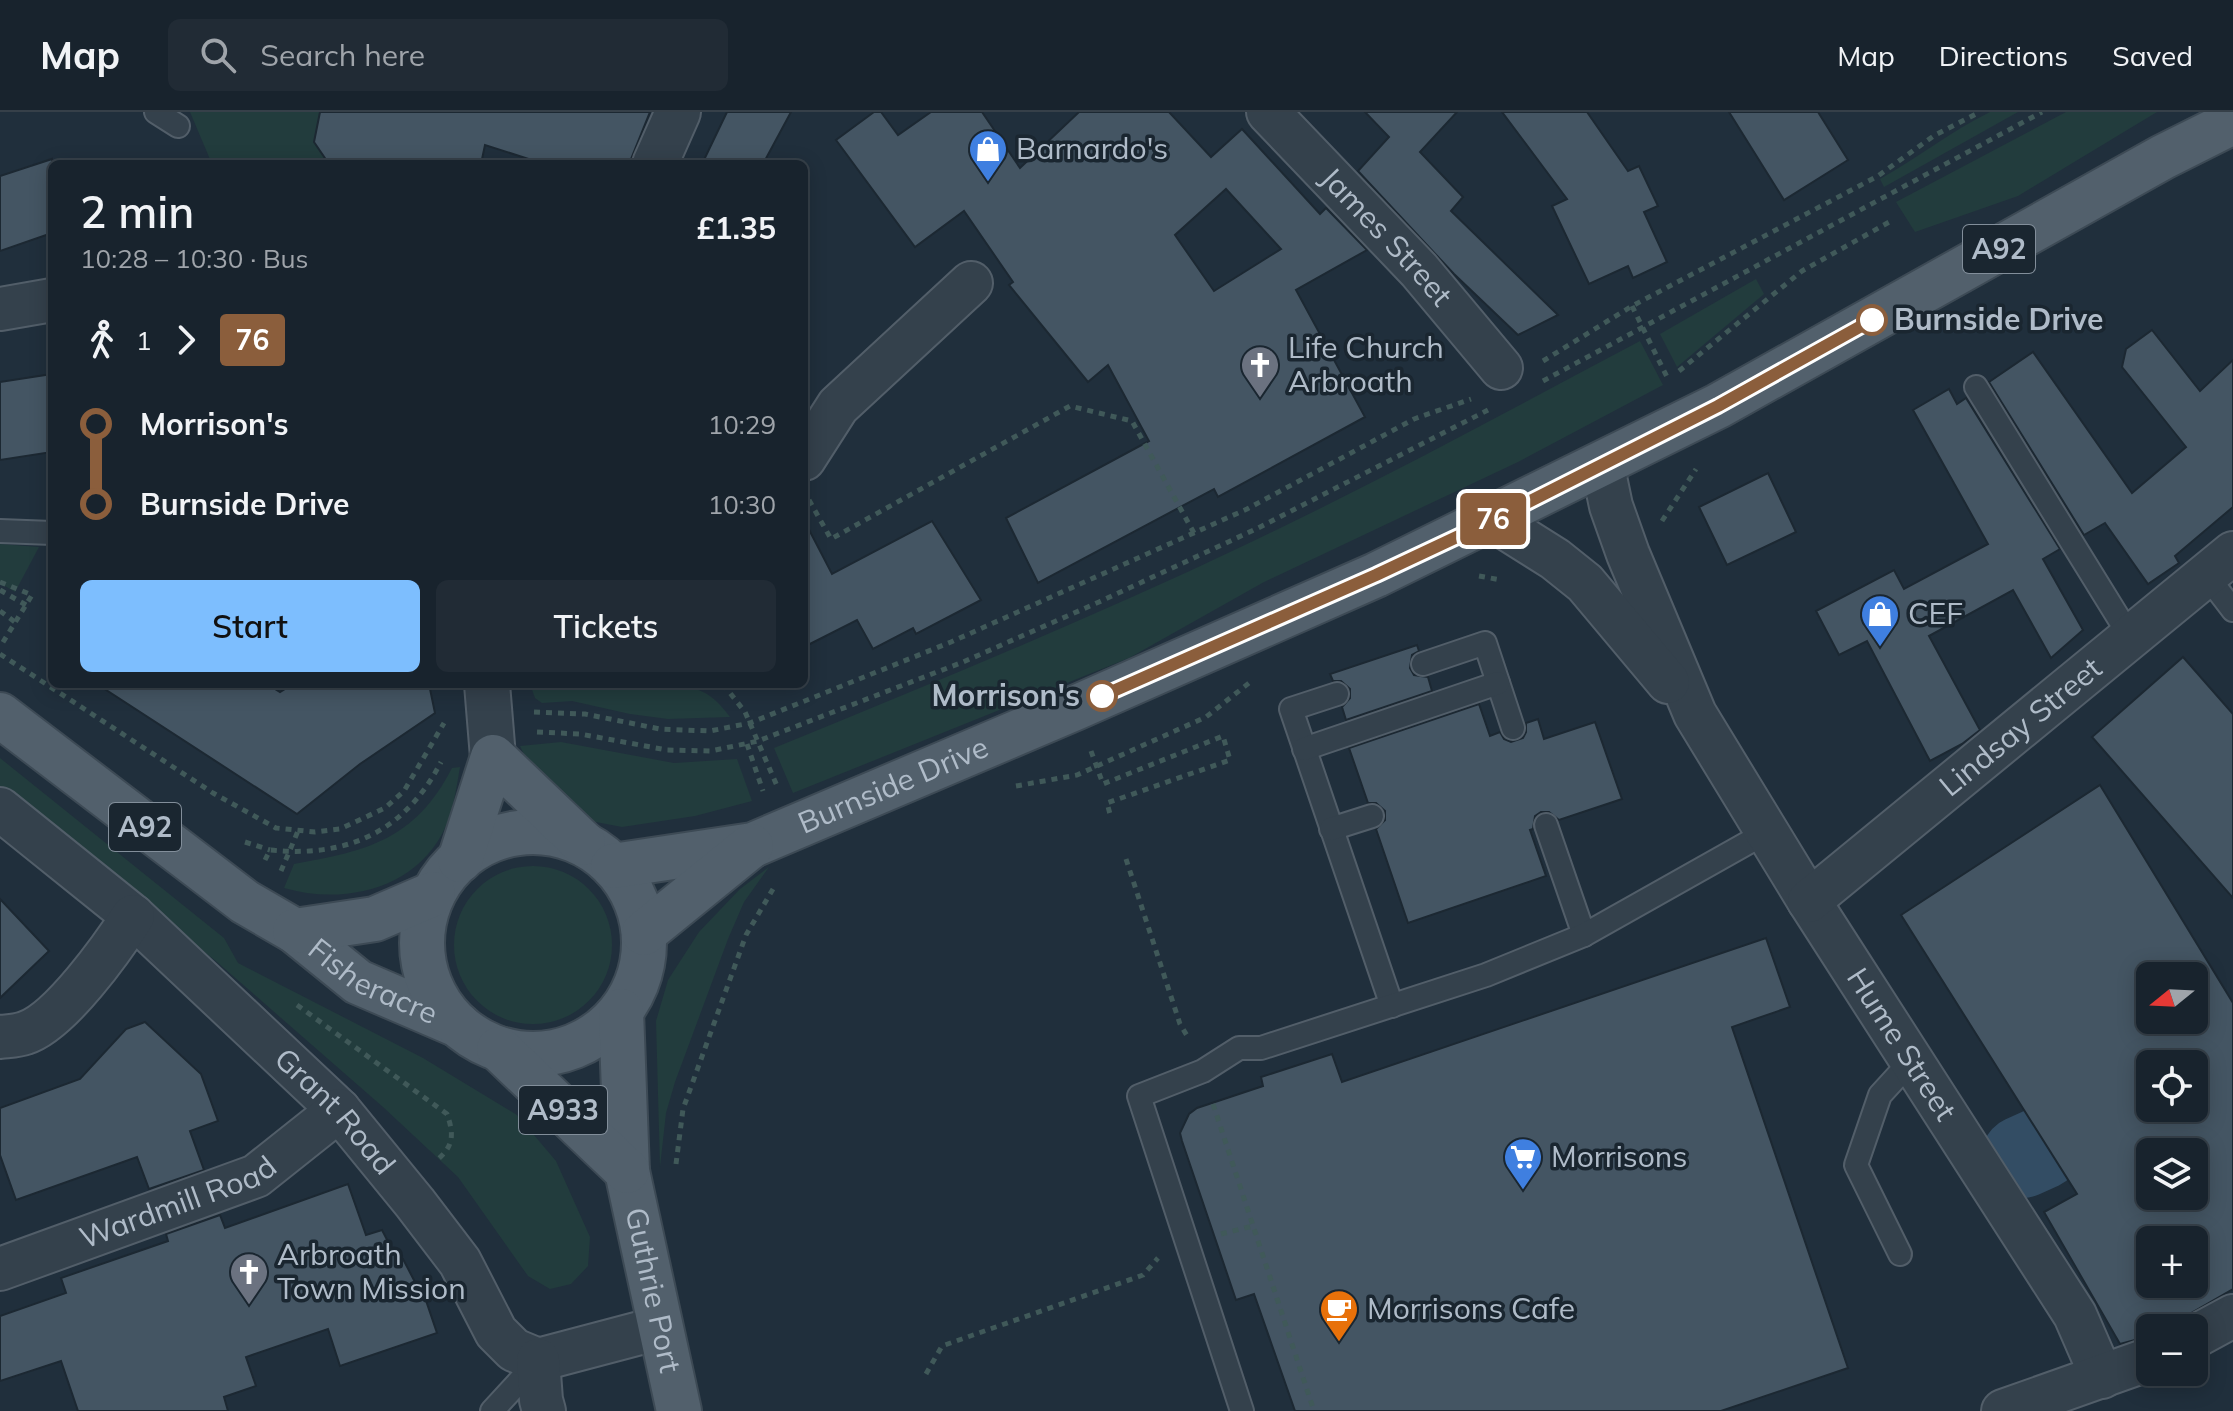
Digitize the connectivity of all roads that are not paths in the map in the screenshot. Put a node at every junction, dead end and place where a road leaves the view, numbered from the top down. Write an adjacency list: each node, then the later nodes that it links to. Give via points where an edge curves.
1 (156, 112): 5 (lane)
2 (678, 112): 6 (street)
3 (1268, 112): 10 (street, James Street, via 1419,270)
4 (2233, 122): 13 (main road, Burnside Drive / A92, via 1718,406)
5 (178, 126)
6 (657, 160)
7 (971, 283): 12 (street, via 838,406)
8 (48, 301): 9 (street)
9 (0, 309)
10 (1509, 380)
11 (1976, 387): 19 (lane)
12 (808, 453)
13 (1602, 463): 14 (main road, Burnside Drive / A92); 24 (street, Hume Street, via 1628,554)
14 (1493, 520): 24 (street, Hume Street, via 1585,583); 34 (main road, Burnside Drive / A92, via 1075,708)
15 (0, 531): 16 (lane)
16 (48, 533)
17 (2220, 564): 18 (lane); 19 (street, Lindsay Street)
18 (2233, 610)
19 (2131, 638): 38 (street, Lindsay Street)
20 (1423, 664): 21 (lane, via 1485,643)
21 (1498, 683): 26 (lane); 27 (lane)
22 (487, 688): 28 (street)
23 (1337, 694): 27 (lane, via 1291,709)
24 (1695, 714): 33 (street, Hume Street)
25 (0, 715): 40 (main road, Fisheracre / A92, via 245,902)
26 (1513, 728)
27 (1304, 749): 32 (lane)
28 (493, 757): 35 (main road); 36 (main road)
29 (0, 809): 39 (street, Grant Road)
30 (1372, 816): 32 (lane)
31 (1546, 825): 42 (lane)
32 (1331, 829): 43 (lane)
33 (1767, 832): 38 (street, Hume Street); 42 (lane)
34 (753, 845): 35 (main road, Burnside Drive / A92); 41 (main road, Burnside Drive / A92)
35 (598, 855): 36 (main road, A92, via 555,834 526,831 498,837); 41 (main road, A92, via 629,886)
36 (460, 860): 37 (main road, A92)
37 (433, 894): 40 (main road, Fisheracre / A92, via 375,919); 45 (main road, A92, via 422,928 423,963 436,997)
38 (1809, 901): 48 (street, Hume Street)
39 (133, 916): 46 (street, via 62,1008 26,1033); 49 (street, Grant Road)
40 (295, 931): 45 (main road, Fisheracre / A92, via 358,982)
41 (644, 933): 44 (main road, A92, via 643,961)
42 (1584, 935): 43 (lane)
43 (1392, 1006): 62 (lane, via 1261,1048 1239,1048 1203,1071 1139,1096)
44 (621, 1011): 47 (main road, A92, via 579,1045 553,1053); 50 (main road, Guthrie Port / A933)
45 (458, 1025): 47 (main road, A92)
46 (0, 1037)
47 (499, 1049): 50 (main road, Guthrie Port / A933)
48 (1912, 1060): 51 (lane, via 1880,1095 1856,1165); 58 (street, Hume Street, via 2075,1315)
49 (339, 1110): 52 (street, Wardmill Road, via 256,1176); 56 (street, Grant Road, via 460,1262 496,1332 514,1350)
50 (627, 1171): 54 (main road, Guthrie Port / A933)
51 (1900, 1254)
52 (0, 1269)
53 (2233, 1316): 55 (street)
54 (659, 1328): 56 (street); 61 (main road, Guthrie Port / A933)
55 (2208, 1329)
56 (538, 1360): 59 (lane); 60 (street)
57 (2136, 1364): 58 (street)
58 (2102, 1377): 63 (street)
59 (492, 1411)
60 (544, 1411)
61 (679, 1411)
62 (1242, 1411)
63 (2003, 1411)

